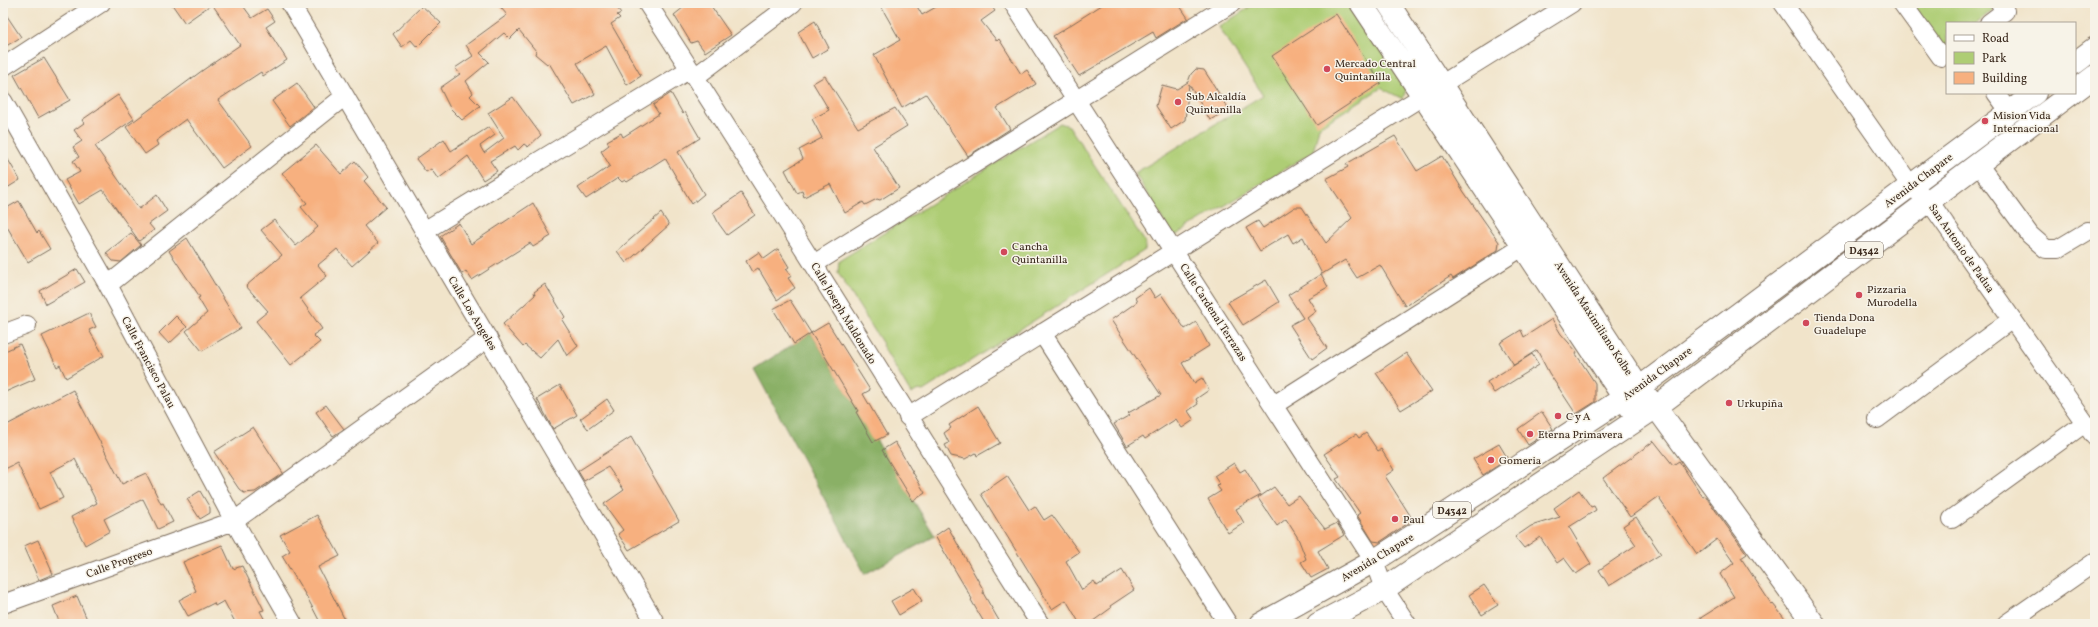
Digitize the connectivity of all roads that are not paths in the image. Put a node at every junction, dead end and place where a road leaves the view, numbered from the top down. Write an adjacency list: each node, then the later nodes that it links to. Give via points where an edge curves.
1 (101, 3): 17 (street)
2 (647, 3): 18 (street, Calle Joseph Maldonado)
3 (793, 3): 18 (street)
4 (1013, 3): 27 (street, Calle Cardenal Terrazas)
5 (1232, 3): 27 (street)
6 (1361, 3): 26 (main road, Avenida Maximiliano Kolbe)
7 (1388, 3): 20 (main road, Avenida Maximiliano Kolbe)
8 (1572, 3): 20 (street)
9 (1783, 3): 31 (street, San Antonio de Padua)
10 (1902, 3): 15 (street, via 1941,57)
11 (2000, 3): 13 (street, via 2005,11)
12 (294, 4): 25 (street, Calle Los Angeles)
13 (1989, 22)
14 (2095, 48): 16 (main road)
15 (1946, 54)
16 (2076, 62)
17 (3, 67)
18 (693, 73): 33 (street); 37 (street, Calle Joseph Maldonado)
19 (2095, 76): 21 (main road)
20 (1442, 84): 26 (street); 44 (main road, Avenida Maximiliano Kolbe)
21 (2076, 90)
22 (1997, 94): 29 (street)
23 (2034, 94): 29 (main road, Avenida Chapare / D4342)
24 (2071, 94): 30 (main road, D4342)
25 (345, 96): 33 (street, Calle Los Angeles); 38 (street)
26 (1422, 96): 35 (main road, Avenida Maximiliano Kolbe); 36 (street)
27 (1078, 100): 36 (street, Calle Cardenal Terrazas); 37 (street)
28 (3, 101): 38 (street, Calle Francisco Palau)
29 (2010, 112): 31 (main road, Avenida Chapare / D4342)
30 (1978, 164): 32 (main road, D4342); 34 (street, via 2030,235 2046,248 2058,249)
31 (1911, 186): 32 (street, San Antonio de Padua); 44 (main road, Avenida Chapare / D4342)
32 (1929, 201): 39 (street, San Antonio de Padua); 46 (main road, D4342)
33 (424, 231): 43 (street, Calle Los Angeles)
34 (2088, 231)
35 (1524, 246): 44 (main road, Avenida Maximiliano Kolbe); 45 (street)
36 (1175, 250): 42 (street); 45 (street, Calle Cardenal Terrazas)
37 (814, 264): 47 (street, Calle Joseph Maldonado)
38 (108, 285): 51 (street, Calle Francisco Palau)
39 (2012, 319): 48 (street); 49 (street, San Antonio de Padua)
40 (27, 325): 41 (street)
41 (3, 334)
42 (1042, 334): 47 (street); 59 (street)
43 (488, 338): 51 (street, Calle Progreso); 57 (street, Calle Los Angeles)
44 (1631, 393): 46 (main road, Avenida Maximiliano Kolbe); 52 (main road, Avenida Chapare / D4342)
45 (1274, 405): 52 (street, Calle Cardenal Terrazas)
46 (1647, 413): 54 (main road, D4342); 63 (main road, Avenida Maximiliano Kolbe)
47 (908, 417): 58 (street, Calle Joseph Maldonado)
48 (1877, 419)
49 (2090, 430): 50 (street)
50 (1952, 519)
51 (234, 520): 55 (street, Calle Progreso); 56 (street, Calle Francisco Palau)
52 (1374, 561): 54 (street, Calle Cardenal Terrazas); 60 (main road, Avenida Chapare / D4342)
53 (2095, 562): 64 (street)
54 (1384, 589): 61 (main road, D4342); 62 (street, Calle Cardenal Terrazas)
55 (3, 604)
56 (293, 624)
57 (656, 624)
58 (1040, 624)
59 (1228, 624)
60 (1261, 624)
61 (1318, 624)
62 (1407, 624)
63 (1814, 624)
64 (2006, 624)

